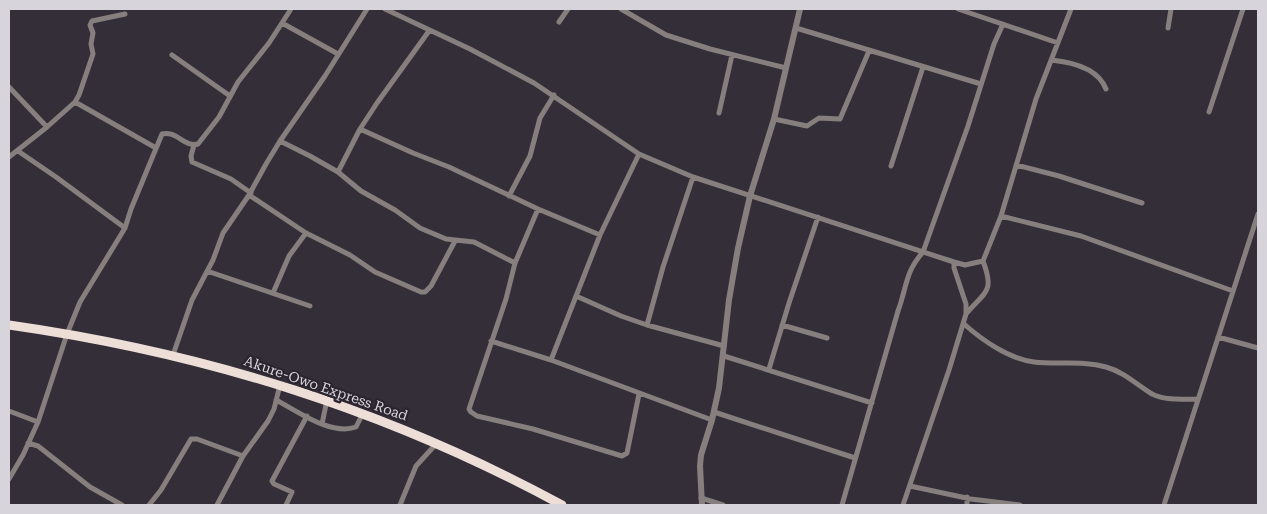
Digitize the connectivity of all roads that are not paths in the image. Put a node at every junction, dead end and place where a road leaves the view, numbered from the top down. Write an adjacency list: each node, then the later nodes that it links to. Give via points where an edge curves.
1 (291, 9): 13 (street)
2 (367, 9): 20 (street)
3 (385, 9): 17 (street)
4 (568, 9): 12 (street)
5 (621, 9): 22 (street, via 666,35)
6 (800, 9): 15 (street)
7 (958, 9): 14 (street)
8 (1071, 9): 18 (street)
9 (1171, 9): 16 (street)
10 (1243, 9): 32 (street)
11 (125, 14): 31 (street, via 90,23 93,54)
12 (559, 22)
13 (282, 23): 20 (street); 30 (street)
14 (1003, 24): 18 (street); 26 (street)
15 (796, 28): 19 (street); 25 (street)
16 (1168, 28)
17 (429, 30): 29 (street); 36 (street)
18 (1058, 43): 23 (street)
19 (869, 50): 24 (street); 34 (street, via 840,119 819,118 807,126)
20 (338, 54): 37 (street)
21 (172, 55): 30 (street)
22 (732, 55): 25 (street); 33 (street)
23 (1051, 60): 28 (street, via 1090,70 1103,81); 43 (street)
24 (923, 67): 26 (street); 44 (street)
25 (786, 68): 34 (street)
26 (981, 84): 59 (street)
27 (9, 87): 35 (street)
28 (1106, 89)
29 (554, 95): 41 (street); 48 (street, via 540,118 530,156)
30 (230, 96): 38 (street, via 219,117)
31 (74, 102): 35 (street); 39 (street)
32 (1210, 112)
33 (719, 113)
34 (774, 119): 49 (street)
35 (47, 127): 40 (street)
36 (360, 129): 45 (street); 48 (street)
37 (280, 141): 45 (street); 47 (street)
38 (194, 145): 39 (street, via 166,133 162,134); 47 (street, via 192,162 231,179)
39 (156, 148): 55 (street)
40 (18, 151): 42 (street); 55 (street)
41 (639, 154): 46 (street); 57 (street)
42 (9, 157)
43 (1016, 165): 50 (street); 53 (street)
44 (891, 166)
45 (338, 172): 58 (street, via 361,191 414,224)
46 (693, 177): 49 (street); 71 (street)
47 (250, 194): 56 (street); 63 (street, via 225,230)
48 (509, 196): 51 (street)
49 (750, 196): 54 (street); 77 (street, via 736,256)
50 (1142, 203)
51 (538, 209): 57 (street); 62 (street)
52 (1258, 214): 64 (street)
53 (1001, 216): 60 (street); 64 (street, via 1081,236)
54 (818, 217): 59 (street); 72 (street)
55 (125, 228): 73 (street, via 80,302)
56 (306, 233): 58 (street, via 375,272 421,292 431,286); 65 (street, via 289,256)
57 (600, 235): 66 (street)
58 (455, 241): 62 (street, via 474,242)
59 (923, 252): 61 (street); 88 (street, via 907,276)
60 (983, 261): 61 (street, via 965,265); 68 (street, via 989,285)
61 (954, 262): 68 (street)
62 (515, 263): 76 (street)
63 (206, 271): 65 (street); 79 (street)
64 (1233, 291): 74 (street)
65 (273, 292): 67 (street)
66 (576, 296): 71 (street); 81 (street)
67 (310, 306)
68 (966, 314): 69 (street)
69 (964, 324): 85 (street, via 975,334 1022,359 1106,367 1153,394 1172,399); 102 (street)
70 (9, 325): 73 (highway, Akure-Owo Express Road)
71 (647, 325): 77 (street)
72 (782, 325): 75 (street); 82 (street)
73 (67, 334): 79 (highway, Akure-Owo Express Road); 93 (street)
74 (1218, 337): 78 (street); 85 (street)
75 (827, 338)
76 (491, 341): 81 (street); 84 (street, via 469,409 477,416 622,456 627,453)
77 (724, 346): 80 (street)
78 (1258, 348)
79 (173, 355): 83 (highway, Akure-Owo Express Road)
80 (724, 356): 82 (street); 92 (street)
81 (550, 360): 84 (street)
82 (769, 369): 88 (street)
83 (280, 384): 86 (street); 87 (highway, Akure-Owo Express Road)
84 (639, 394): 92 (street)
85 (1197, 399): 116 (street)
86 (276, 400): 91 (street); 99 (street, via 268,421)
87 (327, 400): 90 (highway, Akure-Owo Express Road); 94 (street)
88 (872, 403): 100 (street)
89 (9, 412): 93 (street)
90 (363, 414): 94 (street, via 354,428 333,428); 97 (highway, Akure-Owo Express Road)
91 (307, 416): 94 (street); 108 (street, via 272,481 292,492)
92 (713, 416): 100 (street); 104 (street, via 701,461)
93 (38, 422): 95 (street)
94 (322, 424)
95 (32, 434): 96 (street); 98 (street)
96 (28, 443): 98 (street); 101 (street)
97 (437, 443): 109 (street, via 416,466); 110 (highway, Akure-Owo Express Road)
98 (38, 446): 105 (street, via 90,487)
99 (243, 456): 106 (street, via 191,439 170,477); 107 (street)
100 (855, 458): 112 (street)
101 (9, 479)
102 (910, 486): 103 (street); 113 (street)
103 (967, 497): 114 (street); 115 (street)
104 (702, 502): 111 (street)
105 (122, 505)
106 (149, 505)
107 (217, 505)
108 (286, 505)
109 (400, 505)
110 (562, 505)
111 (723, 505)
112 (842, 505)
113 (903, 505)
114 (967, 505)
115 (1020, 505)
116 (1164, 505)

